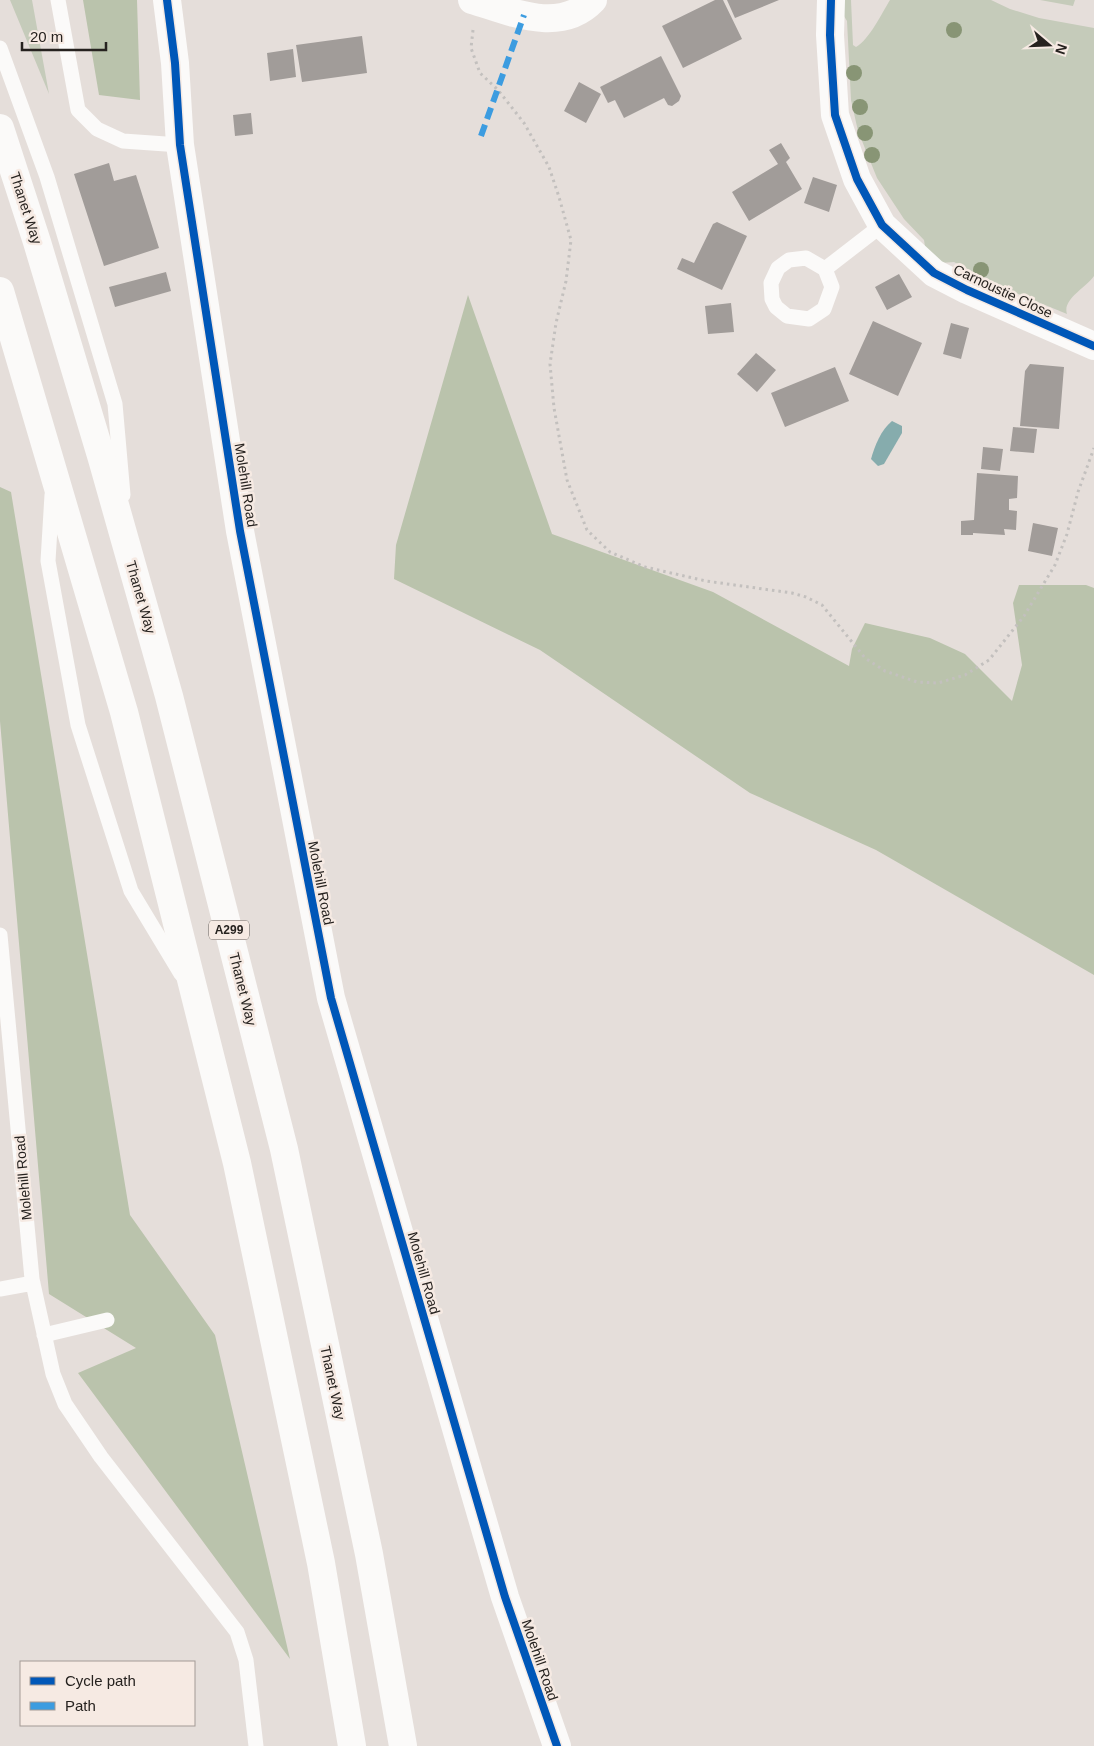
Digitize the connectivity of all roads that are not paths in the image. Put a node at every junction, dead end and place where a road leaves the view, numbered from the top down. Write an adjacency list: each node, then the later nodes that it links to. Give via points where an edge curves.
1 (58, 0): 8 (lane, via 78,110 97,129 123,141)
2 (166, 0): 8 (main road, Molehill Road, via 175,63)
3 (593, 0): 5 (main road, via 569,15 546,20)
4 (831, 0): 9 (main road, Carnoustie Close, via 835,115 857,179)
5 (476, 1)
6 (0, 48): 14 (lane, via 47,177 115,404)
7 (0, 128): 14 (main road, Thanet Way / A299)
8 (180, 145): 24 (main road, Molehill Road, via 240,531 331,998 505,1597)
9 (882, 225): 10 (lane); 12 (main road, Carnoustie Close, via 934,272)
10 (825, 269): 10 (lane, via 832,286 824,309 809,319 787,316 776,307 771,283 778,268 789,260 806,258)
11 (0, 291): 13 (main road)
12 (1094, 346)
13 (54, 474): 16 (main road, via 124,712); 16 (lane, via 48,561 78,725 131,891)
14 (127, 547): 23 (main road, Thanet Way / A299, via 170,696 284,1149 369,1554)
15 (0, 935): 17 (lane, Molehill Road)
16 (195, 997): 22 (main road, via 237,1163 320,1563)
17 (33, 1283): 18 (lane); 20 (lane, Molehill Road)
18 (0, 1289)
19 (107, 1320): 20 (lane)
20 (44, 1334): 21 (lane, Molehill Road, via 53,1374 65,1404 101,1457 237,1632 246,1660)
21 (256, 1746)
22 (352, 1746)
23 (403, 1746)
24 (557, 1746)

